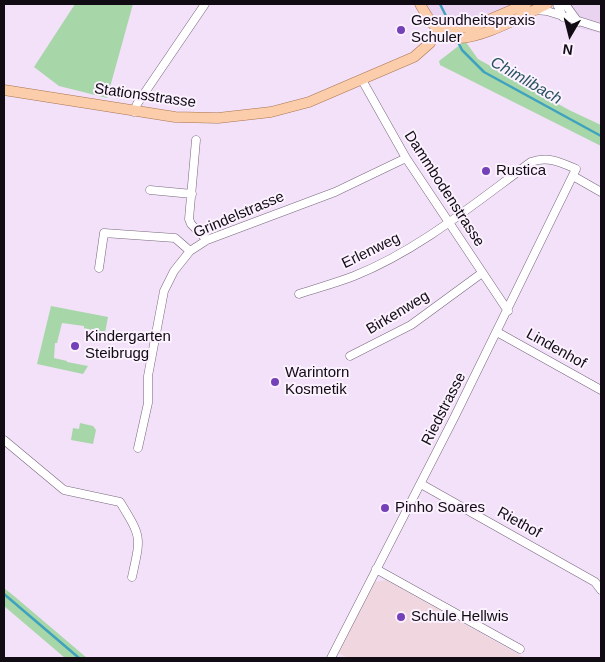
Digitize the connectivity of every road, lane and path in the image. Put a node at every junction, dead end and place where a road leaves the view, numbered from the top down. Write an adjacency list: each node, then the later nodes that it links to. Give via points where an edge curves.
1 (205, 4): 15 (street)
2 (420, 4): 11 (main road, via 430,21)
3 (526, 4): 12 (main road)
4 (547, 4): 7 (main road)
5 (557, 4): 8 (street)
6 (569, 5): 9 (street)
7 (535, 10): 8 (street); 12 (main road, via 478,35)
8 (563, 17): 9 (street)
9 (578, 22): 10 (street)
10 (601, 28)
11 (444, 31): 12 (main road); 13 (main road, Stationsstrasse, via 423,51)
12 (461, 33)
13 (362, 80): 15 (main road, Stationsstrasse, via 309,102 272,112 197,119); 17 (street, Dammbodenstrasse)
14 (4, 90): 15 (main road, Stationsstrasse)
15 (134, 112)
16 (196, 140): 21 (street)
17 (406, 158): 22 (street, Dammbodenstrasse); 23 (street, Grindelstrasse, via 336,192)
18 (574, 173): 20 (street); 22 (street, Erlenweg, via 555,160 540,158); 28 (street, Riedstrasse)
19 (150, 190): 21 (street)
20 (601, 192)
21 (192, 194): 23 (street, via 191,224)
22 (450, 222): 26 (street, Dammbodenstrasse); 27 (street, Erlenweg, via 354,276)
23 (207, 240): 24 (street, Grindelstrasse)
24 (190, 251): 25 (street, via 175,238 104,233); 33 (street, Grindelstrasse, via 174,271 164,291 148,376 148,403)
25 (99, 268)
26 (482, 272): 28 (street, Dammbodenstrasse); 30 (street, Birkenweg, via 412,325)
27 (299, 294)
28 (508, 310): 29 (street, Riedstrasse)
29 (497, 332): 31 (street, Lindenhof); 34 (street, Riedstrasse)
30 (350, 356)
31 (601, 390)
32 (4, 440): 36 (street, via 64,490)
33 (138, 448)
34 (421, 484): 37 (street, Riedstrasse); 39 (street, Riethof, via 595,582)
35 (126, 495): 36 (street)
36 (120, 502): 38 (street, via 139,534)
37 (376, 569): 40 (street); 41 (street, Riedstrasse)
38 (132, 577)
39 (601, 590)
40 (520, 649)
41 (331, 658)

